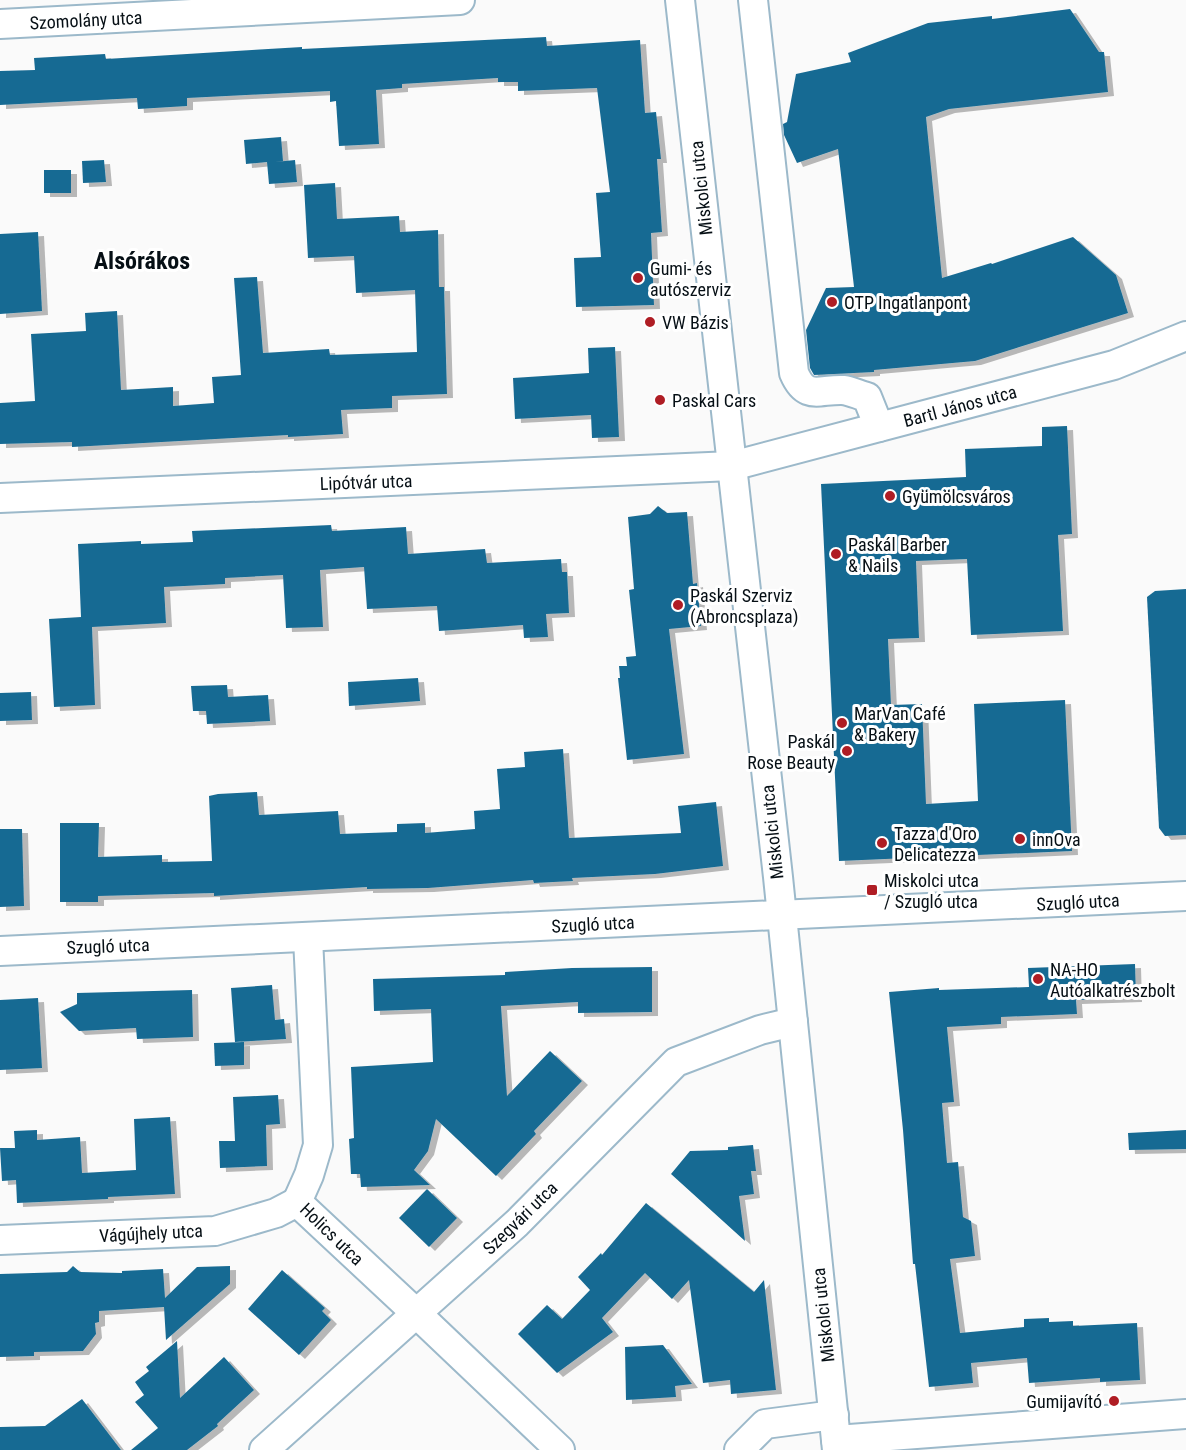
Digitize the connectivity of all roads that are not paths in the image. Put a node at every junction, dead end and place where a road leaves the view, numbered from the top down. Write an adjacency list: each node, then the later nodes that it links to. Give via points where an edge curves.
1 (460, 0): 4 (street, Szomolány utca)
2 (680, 0): 7 (street, Miskolci utca)
3 (753, 0): 6 (street, via 794,373 806,390 845,390 867,397)
4 (0, 24)
5 (1186, 336): 6 (street, Bartl János utca, via 1114,365)
6 (879, 427): 7 (street, Bartl János utca)
7 (732, 466): 8 (street, Lipótvár utca); 10 (street, Miskolci utca)
8 (0, 498)
9 (1186, 896): 10 (street, Szugló utca)
10 (781, 915): 11 (street, Szugló utca); 13 (street, Miskolci utca)
11 (308, 938): 12 (street, Szugló utca); 14 (street, Holics utca, via 318,1144)
12 (0, 951)
13 (793, 1022): 16 (street, Szegvári utca, via 760,1030 676,1062 517,1223); 18 (street, Miskolci utca)
14 (297, 1202): 15 (street, Vágújhely utca, via 276,1213 215,1231); 16 (street, Holics utca)
15 (0, 1240)
16 (417, 1314): 20 (street, Szegvári utca); 21 (street, Holics utca)
17 (1186, 1413): 19 (street)
18 (836, 1435): 19 (street); 22 (street, via 765,1424)
19 (893, 1443)
20 (264, 1450)
21 (560, 1450)
22 (740, 1450)

